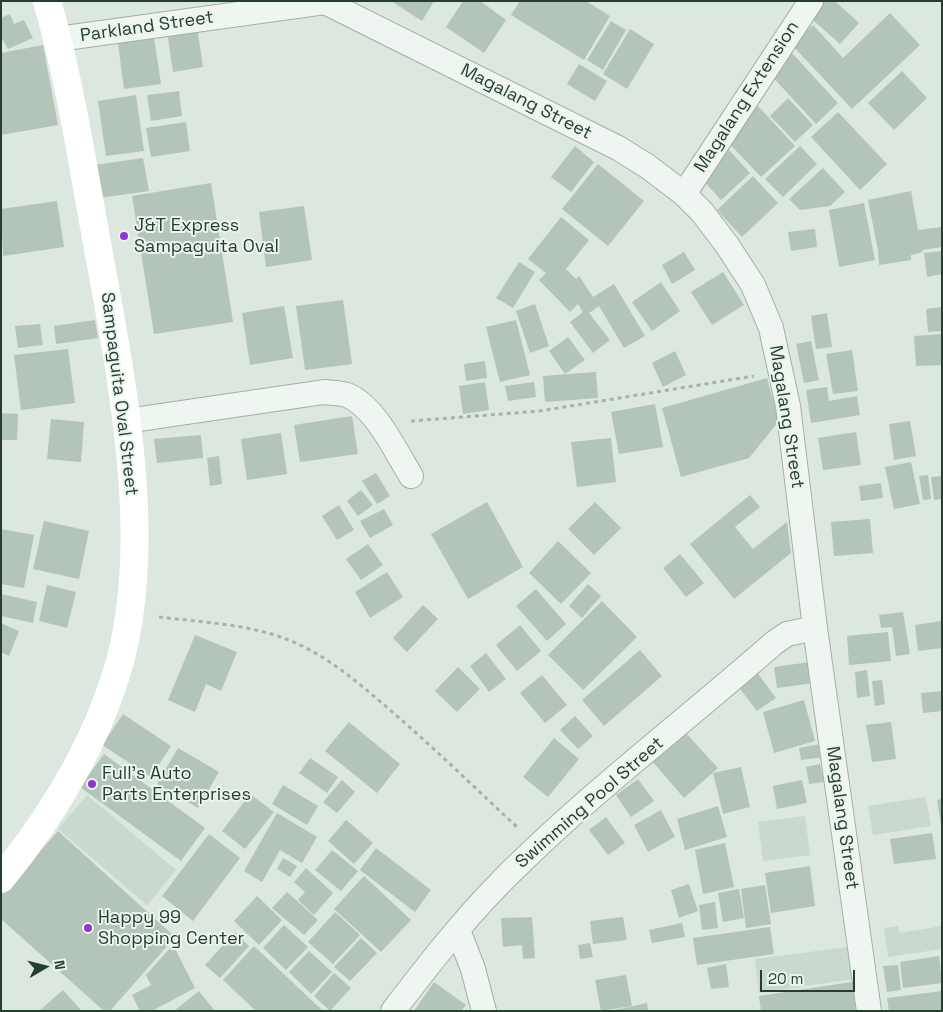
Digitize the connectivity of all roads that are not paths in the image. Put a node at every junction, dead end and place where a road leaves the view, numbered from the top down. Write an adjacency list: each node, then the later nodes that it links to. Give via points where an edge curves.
1 (47, 1): 4 (street, Sampaguita Oval Street)
2 (811, 1): 5 (street, Magalang Extension)
3 (325, 2): 4 (street, Parkland Street); 5 (street, Magalang Street, via 618,148)
4 (58, 40): 6 (street, Sampaguita Oval Street, via 112,326)
5 (684, 194): 8 (street, Magalang Street, via 727,245 754,285 771,328 788,406)
6 (126, 420): 7 (street, via 324,392 347,395 363,405 378,422); 9 (street, Sampaguita Oval Street, via 135,555 129,614 116,675 88,742 33,839)
7 (411, 476)
8 (815, 628): 10 (street, Swimming Pool Street, via 787,634 774,643 538,846); 13 (street, Magalang Street)
9 (1, 879)
10 (458, 930): 11 (street, Swimming Pool Street); 12 (street, via 474,969)
11 (393, 1011)
12 (484, 1011)
13 (869, 1011)

